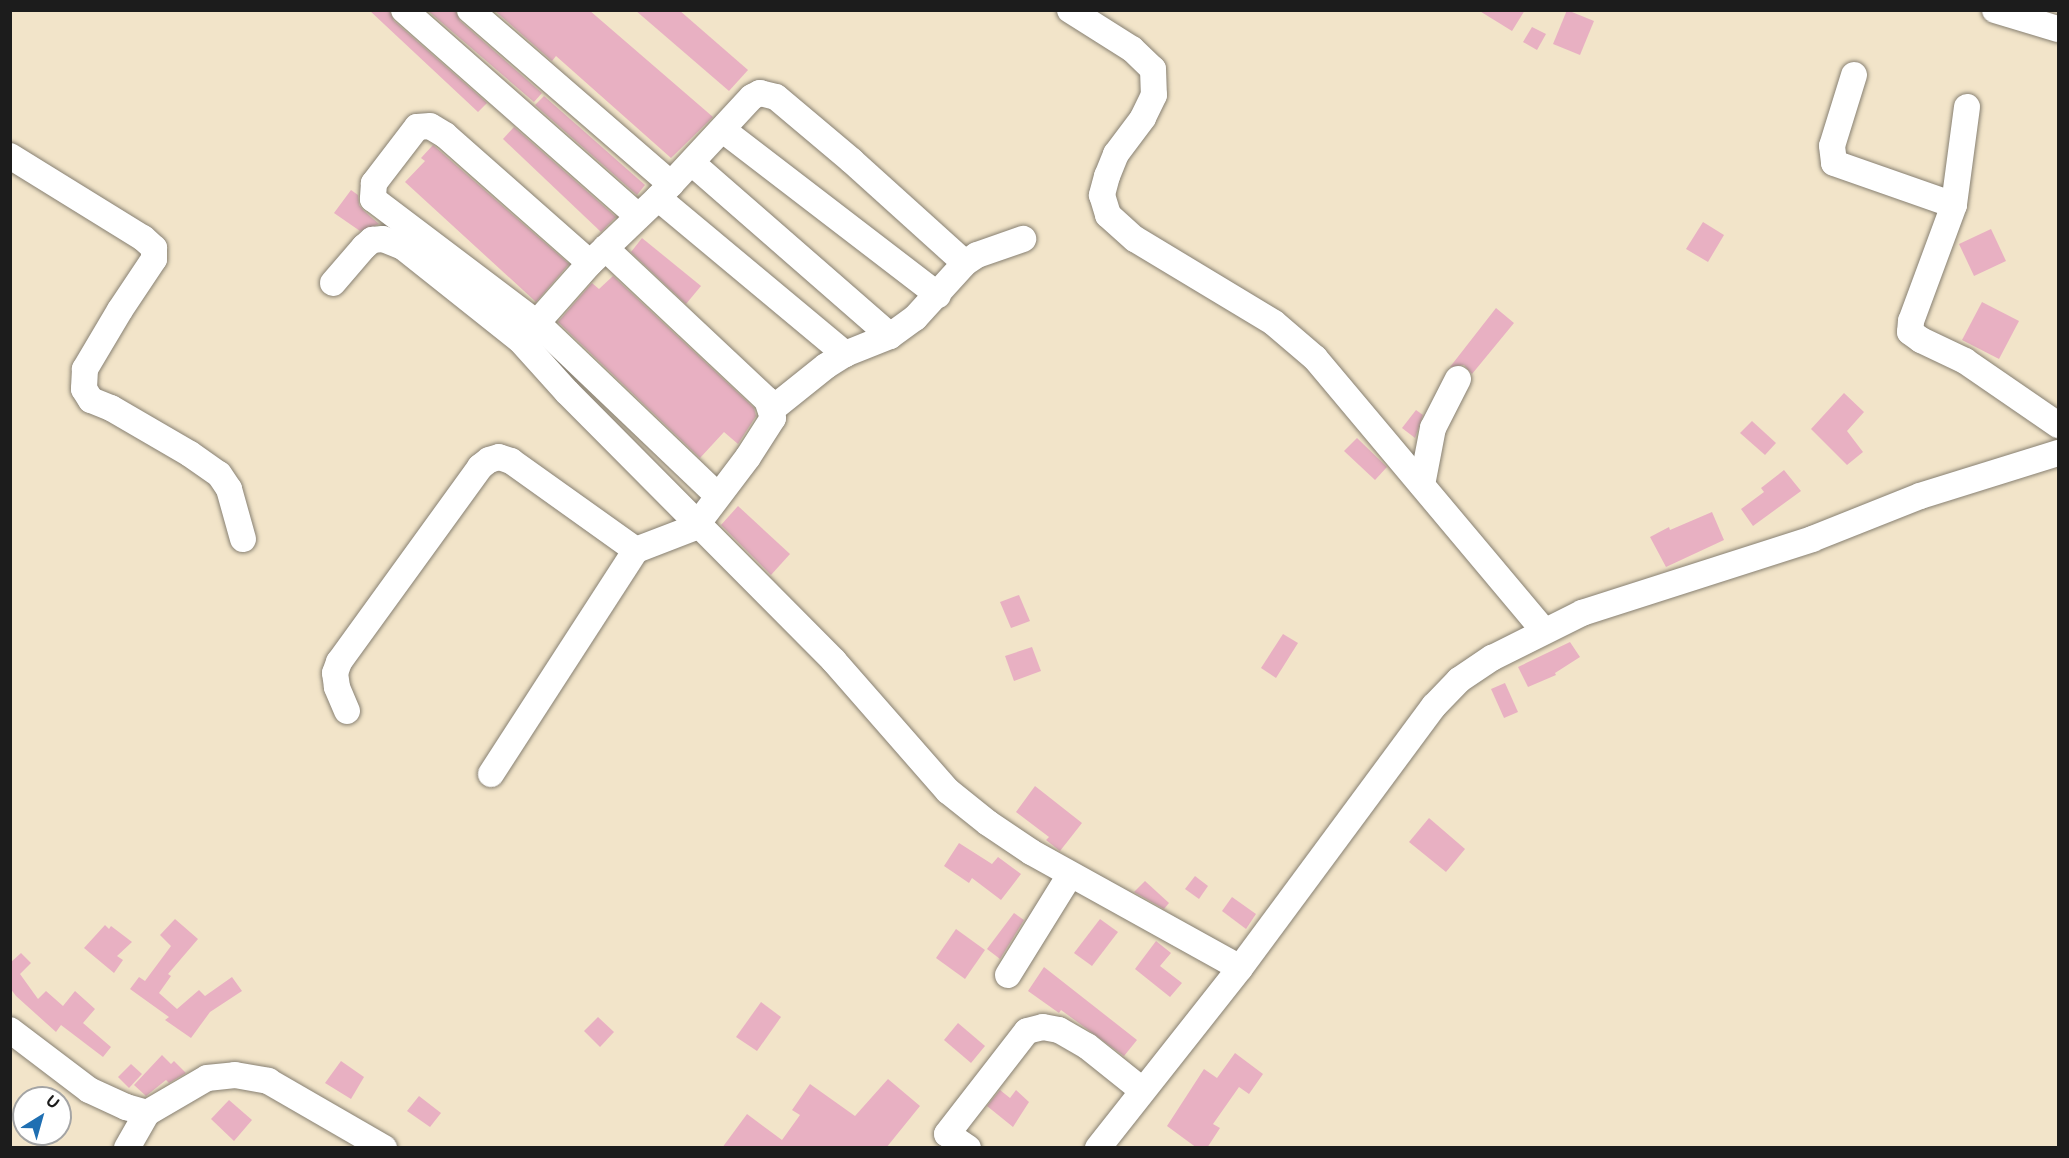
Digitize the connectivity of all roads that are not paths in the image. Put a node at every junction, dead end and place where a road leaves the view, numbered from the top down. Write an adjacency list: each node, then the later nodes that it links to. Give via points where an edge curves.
1 (404, 10): 13 (street)
2 (470, 10): 11 (street)
3 (1070, 10): 26 (street, via 1132,49 1153,69 1154,95 1143,118 1116,154 1107,176 1102,195 1108,215 1135,238 1274,323 1315,358)
4 (1995, 10): 5 (street)
5 (2058, 28)
6 (1854, 75): 12 (street, via 1832,146 1834,163)
7 (1967, 107): 12 (street)
8 (723, 130): 10 (street); 16 (street, via 752,97 760,93 776,97); 18 (street)
9 (10, 156): 29 (street, via 143,237 154,248 154,259 85,369 84,389 91,400 111,408 219,474 229,489)
10 (692, 163): 11 (street); 20 (street)
11 (665, 191): 13 (street); 21 (street)
12 (1954, 205): 24 (street, via 1910,332 1965,361)
13 (638, 216): 15 (street)
14 (1023, 240): 16 (street, via 989,249)
15 (597, 255): 19 (street); 19 (street, via 445,135 430,126 417,127 374,183 373,199); 23 (street, via 767,400)
16 (965, 263): 18 (street)
17 (333, 283): 19 (street, via 363,247 372,240 383,239 403,247)
18 (938, 295): 20 (street)
19 (529, 332): 27 (street); 28 (street, via 567,392)
20 (890, 336): 21 (street)
21 (845, 354): 23 (street)
22 (1458, 379): 26 (street, via 1433,428)
23 (771, 410): 27 (street, via 773,418 763,435)
24 (2058, 425)
25 (2058, 453): 31 (street, via 1920,496 1812,539 1582,613)
26 (1422, 485): 31 (street)
27 (718, 496): 28 (street)
28 (701, 525): 30 (street); 34 (street, via 834,661 948,791 1005,836)
29 (243, 539)
30 (636, 550): 32 (street, via 511,461 499,457 489,460 480,467 339,662 335,673 337,687); 33 (street)
31 (1544, 632): 35 (street, via 1459,680 1434,706)
32 (347, 711)
33 (491, 774)
34 (1070, 876): 35 (street); 36 (street)
35 (1240, 968): 38 (street)
36 (1008, 975)
37 (10, 1030): 39 (street, via 89,1089)
38 (1142, 1090): 40 (street, via 1088,1046 1059,1030 1027,1031); 44 (street)
39 (147, 1113): 41 (street); 42 (street, via 207,1078 235,1075 268,1081)
40 (942, 1141): 43 (street)
41 (128, 1148)
42 (384, 1148)
43 (968, 1148)
44 (1098, 1148)

